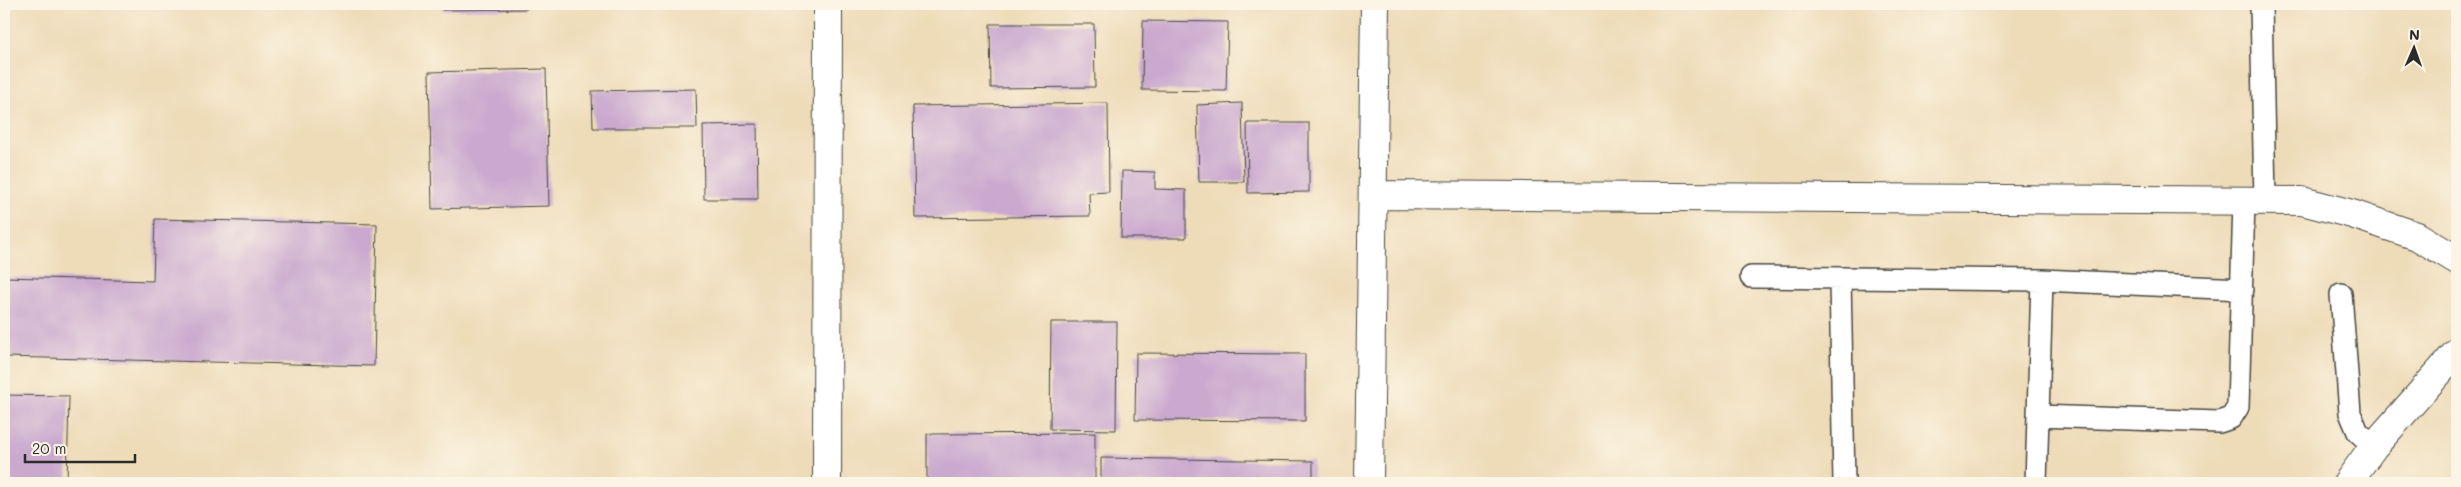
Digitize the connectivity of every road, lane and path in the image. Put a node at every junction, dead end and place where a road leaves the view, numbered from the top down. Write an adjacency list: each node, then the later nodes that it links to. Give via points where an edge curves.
1 (828, 4): 15 (street)
2 (1375, 4): 4 (street)
3 (2260, 4): 5 (lane)
4 (1373, 195): 5 (street); 16 (street)
5 (2255, 200): 6 (street, via 2302,202 2352,214 2417,236); 10 (lane)
6 (2457, 260)
7 (1751, 277): 8 (lane)
8 (1840, 278): 9 (lane); 17 (lane)
9 (2042, 280): 10 (lane); 13 (lane)
10 (2242, 289): 13 (lane, via 2238,407 2231,418 2219,422)
11 (2341, 294): 14 (lane, via 2350,413 2358,432)
12 (2457, 352): 14 (street)
13 (2038, 416): 18 (lane)
14 (2374, 446): 19 (street)
15 (827, 483)
16 (1369, 483)
17 (1844, 483)
18 (2036, 483)
19 (2347, 483)

